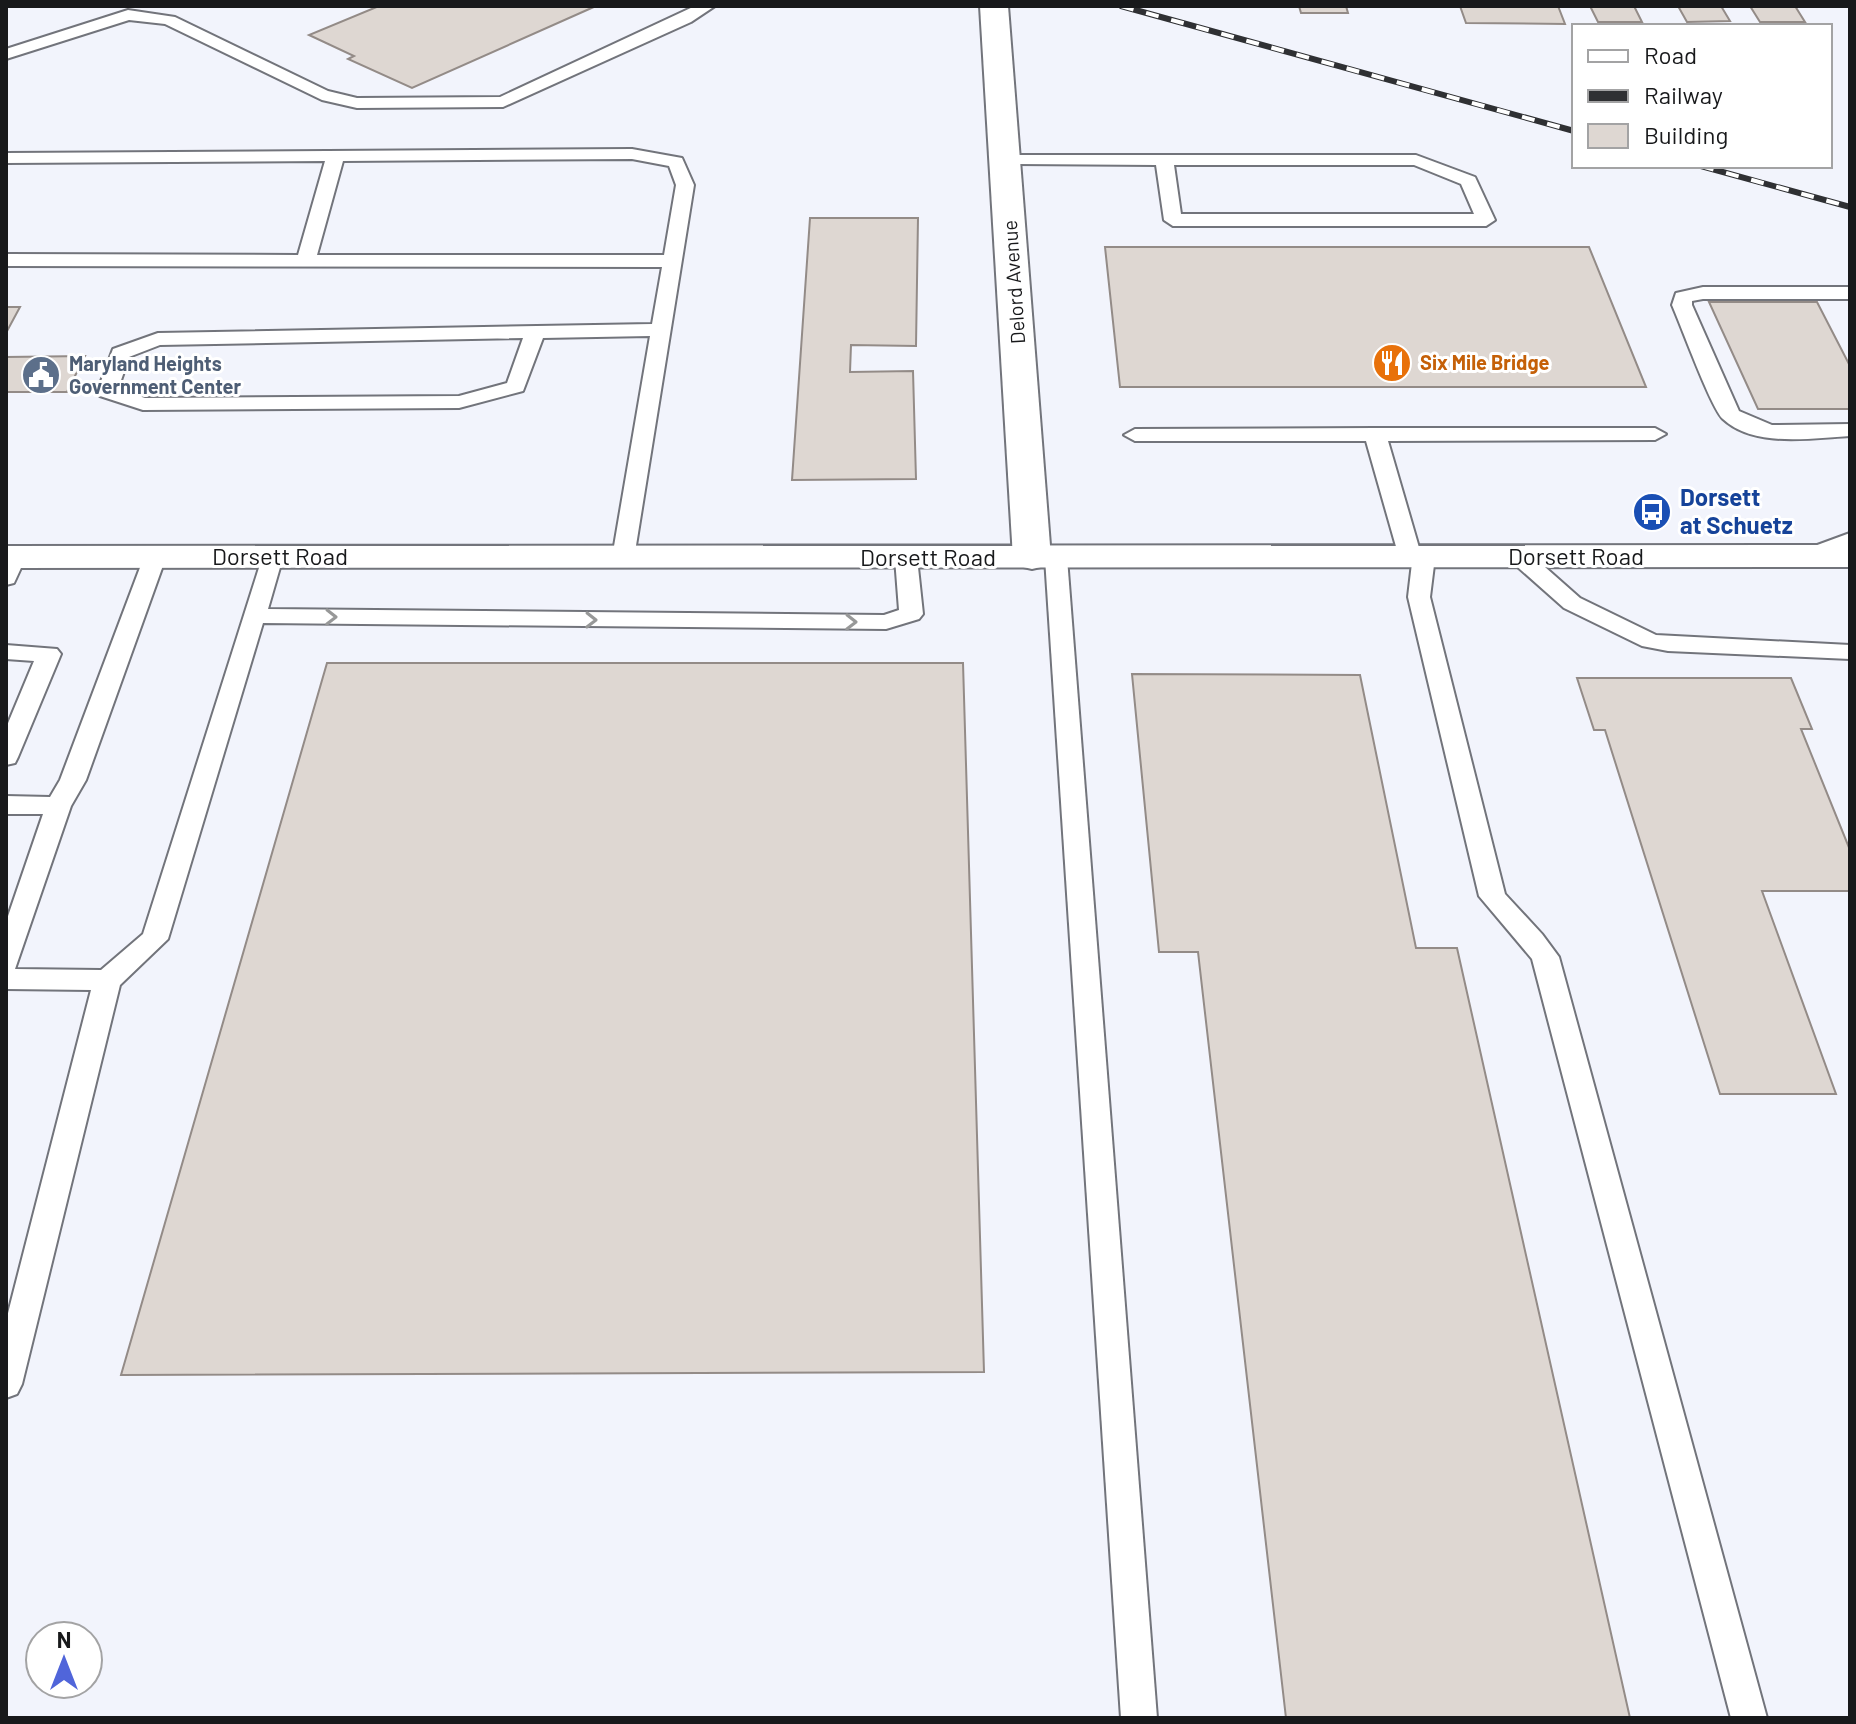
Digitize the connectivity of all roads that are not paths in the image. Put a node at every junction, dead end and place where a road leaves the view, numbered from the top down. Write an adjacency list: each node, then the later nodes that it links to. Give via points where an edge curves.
1 (707, 6): 3 (lane, via 503,102 357,103 322,95 175,17 128,15)
2 (994, 6): 6 (main road, Delord Avenue)
3 (6, 54)
4 (335, 156): 5 (lane); 9 (lane); 10 (lane, via 632,154 676,162 685,185)
5 (6, 158)
6 (1007, 160): 7 (lane); 27 (main road, Delord Avenue)
7 (1164, 160): 7 (lane, via 1416,160 1469,181 1486,220 1173,220)
8 (6, 260): 9 (lane)
9 (306, 260): 10 (lane)
10 (673, 261): 12 (lane)
11 (1850, 293): 14 (lane, via 1703,293 1683,297 1682,305 1730,414 1742,424 1762,431)
12 (662, 330): 13 (lane); 25 (lane)
13 (535, 333): 13 (lane, via 158,339 120,353 107,392 143,404 459,402 516,387)
14 (1850, 430)
15 (1375, 434): 16 (lane); 17 (lane); 23 (lane)
16 (1655, 434)
17 (1135, 435)
18 (1850, 540): 19 (lane)
19 (1809, 556): 20 (main road, Dorsett Road); 24 (main road, Dorsett Road)
20 (1850, 556)
21 (155, 557): 22 (main road, Dorsett Road); 28 (main road, Dorsett Road); 34 (lane, via 73,780)
22 (272, 557): 25 (main road, Dorsett Road); 29 (lane)
23 (1417, 557): 24 (main road, Dorsett Road); 27 (main road, Dorsett Road); 40 (lane, via 1419,597 1492,896 1545,957)
24 (1520, 557): 31 (lane, via 1572,603 1650,641)
25 (623, 558): 26 (main road, Dorsett Road)
26 (906, 558): 27 (main road, Dorsett Road); 29 (lane, one-way to 26, via 886,622 911,614)
27 (1044, 558): 39 (lane)
28 (9, 564)
29 (253, 616): 37 (lane, via 155,939)
30 (6, 652): 32 (lane, via 49,654)
31 (1850, 652)
32 (6, 757)
33 (6, 805): 34 (lane)
34 (58, 806): 35 (lane)
35 (6, 962)
36 (6, 979): 37 (lane)
37 (107, 980): 38 (lane)
38 (6, 1384)
39 (1139, 1718)
40 (1749, 1718)

